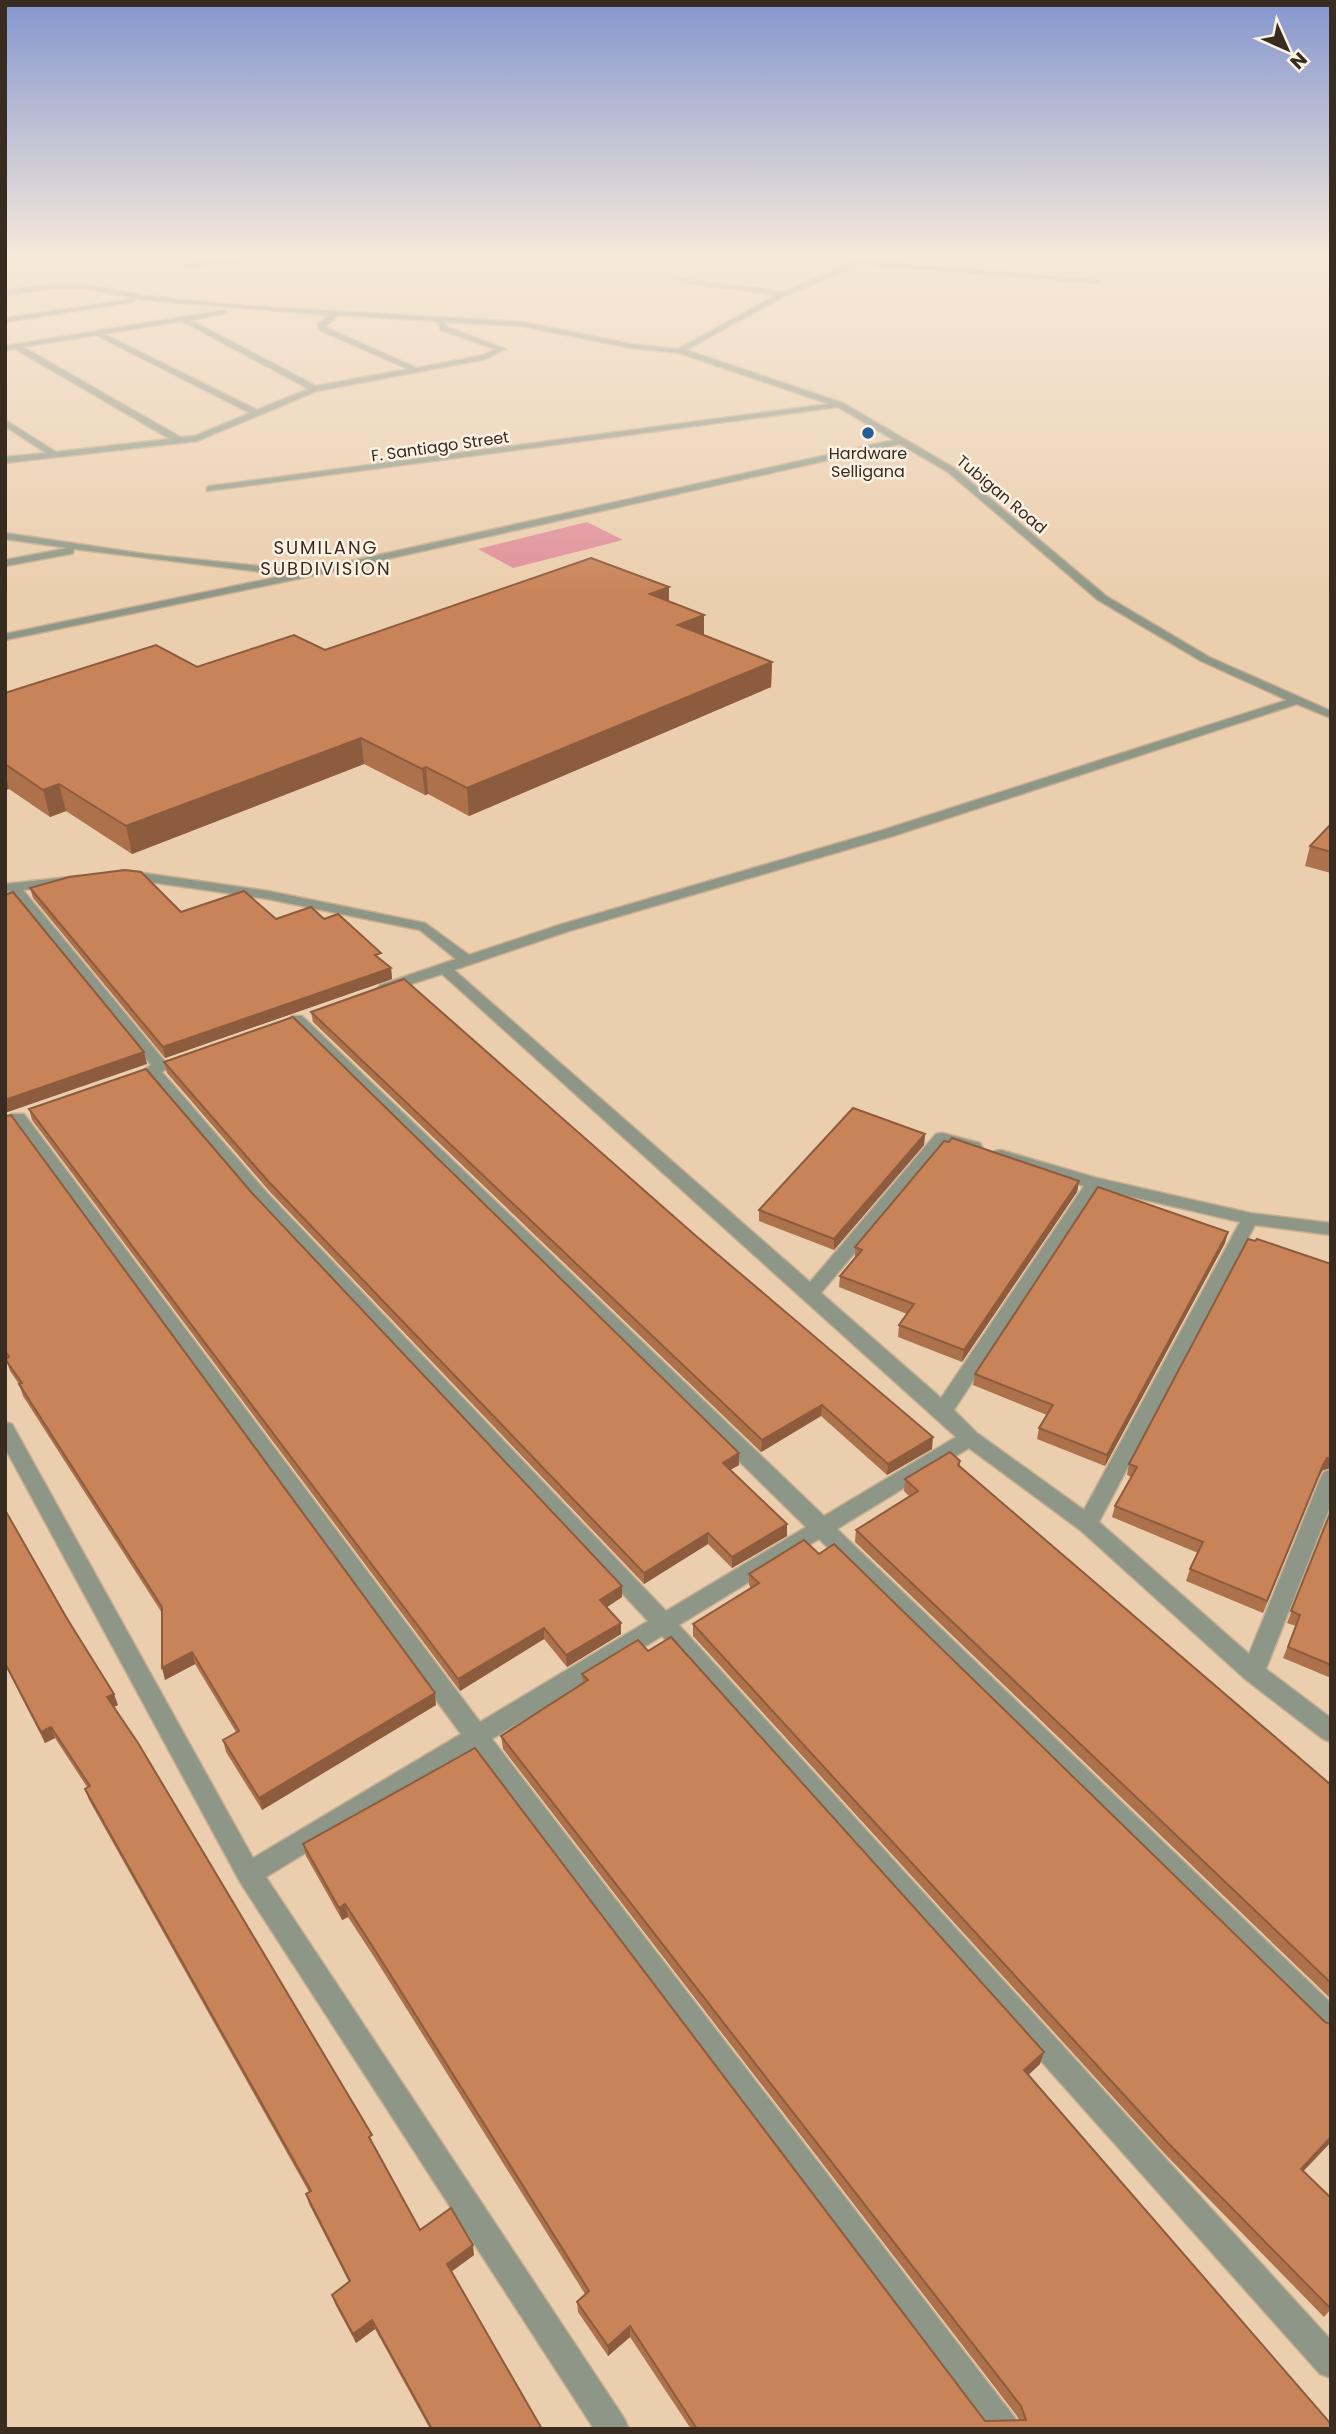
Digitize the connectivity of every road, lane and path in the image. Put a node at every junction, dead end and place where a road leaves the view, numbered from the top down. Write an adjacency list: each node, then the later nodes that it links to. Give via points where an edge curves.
1 (51, 367): 12 (street)
2 (164, 367): 10 (street)
3 (273, 367): 8 (street)
4 (406, 367): 7 (street)
5 (443, 367): 7 (street)
6 (731, 367): 9 (street, Tubigan Road)
7 (418, 372): 8 (street)
8 (315, 389): 10 (street)
9 (840, 405): 13 (street, Tubigan Road); 16 (street, F. Santiago Street)
10 (256, 413): 12 (street, via 197,438)
11 (5, 422): 14 (street)
12 (178, 440): 14 (street)
13 (902, 441): 20 (street); 22 (street, Tubigan Road, via 951,470 1102,598 1205,659)
14 (54, 454): 15 (street)
15 (5, 460)
16 (210, 489)
17 (5, 536): 18 (street)
18 (84, 548): 19 (street); 20 (street)
19 (5, 563)
20 (311, 573): 21 (street)
21 (5, 637)
22 (1294, 701): 23 (street, Tubigan Road); 25 (street, via 888,832)
23 (1331, 715)
24 (9, 887): 25 (street, via 127,873 268,895 425,927); 41 (street, via 262,1198)
25 (466, 960): 26 (street)
26 (444, 968): 27 (street); 33 (street)
27 (371, 993)
28 (297, 1019): 40 (street)
29 (18, 1117): 44 (street)
30 (1094, 1183): 31 (street); 33 (street, via 942,1138); 34 (street)
31 (1250, 1219): 32 (street); 39 (street)
32 (1331, 1229)
33 (810, 1294): 34 (street)
34 (943, 1411): 36 (street)
35 (5, 1429): 37 (street)
36 (970, 1438): 39 (street); 40 (street)
37 (13, 1459): 45 (street)
38 (1331, 1478): 42 (street)
39 (1087, 1524): 42 (street)
40 (819, 1528): 41 (street); 46 (street)
41 (664, 1623): 44 (street); 47 (street)
42 (1253, 1672): 43 (street)
43 (1331, 1732)
44 (476, 1736): 45 (street); 49 (street)
45 (249, 1874): 48 (street)
46 (1331, 2022)
47 (1331, 2363)
48 (614, 2429)
49 (1004, 2429)

